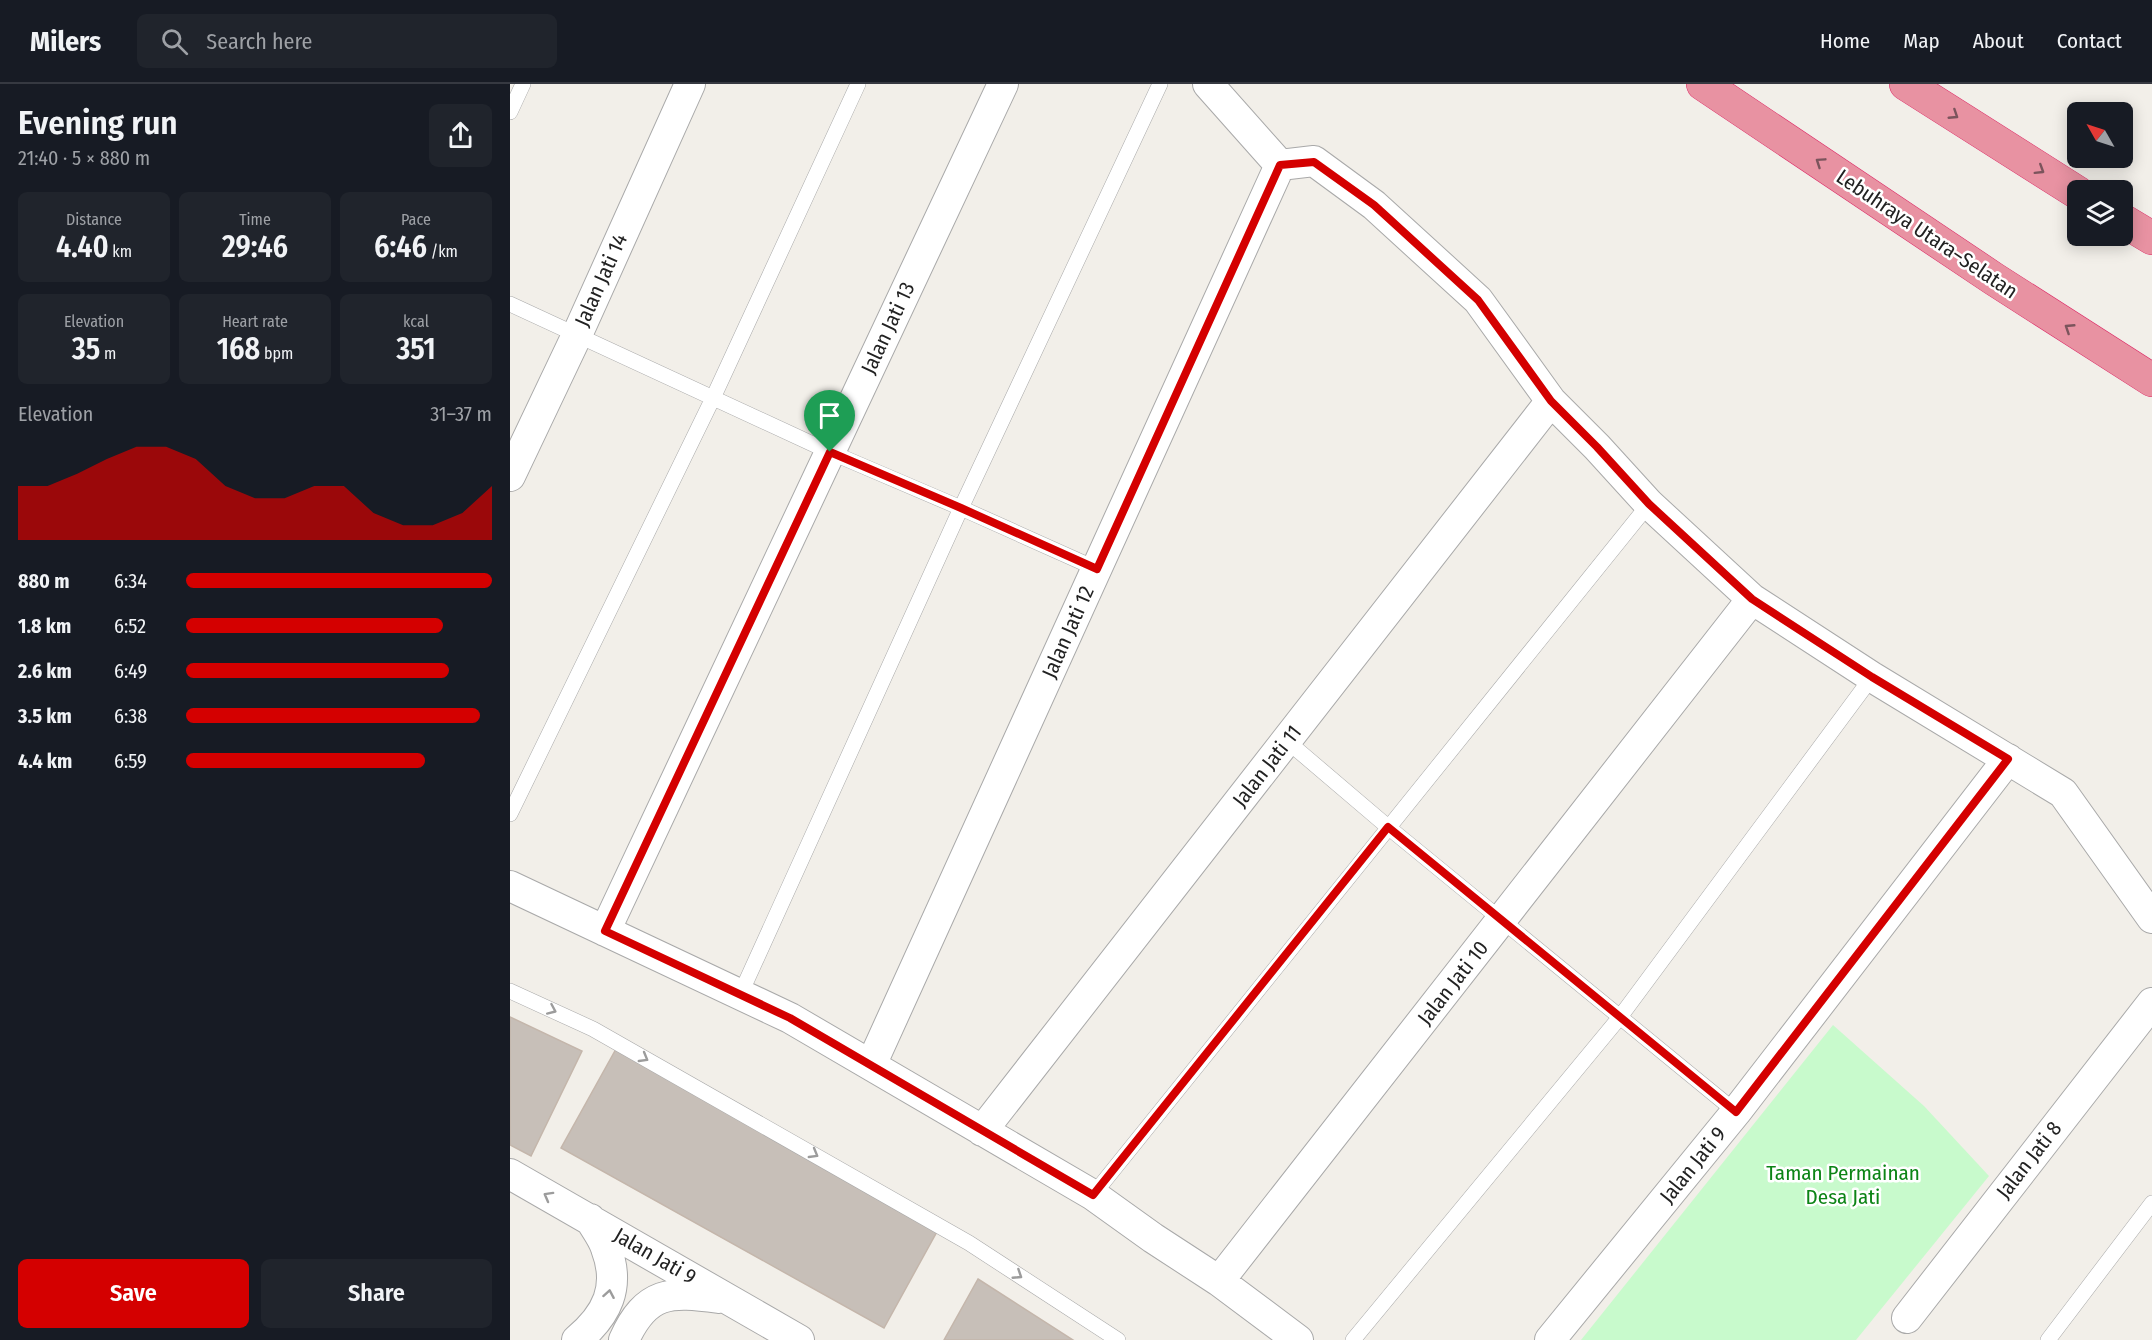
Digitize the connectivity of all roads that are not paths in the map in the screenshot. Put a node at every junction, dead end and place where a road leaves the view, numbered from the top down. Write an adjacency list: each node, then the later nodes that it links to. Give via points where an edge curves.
1 (523, 84): 9 (lane)
2 (690, 84): 15 (street, Jalan Jati 14)
3 (858, 84): 18 (lane)
4 (1004, 84): 21 (street, Jalan Jati 13)
5 (1160, 84): 24 (lane)
6 (1208, 84): 10 (street)
7 (1704, 84): 16 (highway, Lebuhraya Utara–Selatan, one-way to 7)
8 (1906, 84): 11 (highway, one-way to 11)
9 (510, 112)
10 (1280, 165): 19 (street, via 1314,162 1374,205 1478,300); 25 (street, Jalan Jati 12)
11 (2067, 186)
12 (2133, 227): 13 (highway)
13 (2152, 238)
14 (510, 304): 15 (lane)
15 (577, 335): 18 (lane); 22 (street, Jalan Jati 14)
16 (2119, 360): 17 (highway, Lebuhraya Utara–Selatan); 20 (highway)
17 (2152, 380)
18 (713, 398): 21 (lane); 30 (lane)
19 (1551, 401): 23 (street); 28 (street, Jalan Jati 11)
20 (2152, 401)
21 (830, 452): 24 (lane); 35 (street, Jalan Jati 13)
22 (510, 476)
23 (1649, 504): 26 (street); 31 (lane)
24 (961, 508): 25 (lane); 37 (lane)
25 (1097, 569): 40 (street, Jalan Jati 12)
26 (1752, 599): 27 (street); 34 (street, Jalan Jati 10)
27 (1872, 677): 29 (street); 39 (lane)
28 (1287, 741): 31 (lane); 42 (street, Jalan Jati 11)
29 (2008, 759): 33 (street, via 2063,793); 41 (street, Jalan Jati 9)
30 (510, 814)
31 (1388, 827): 34 (lane); 44 (lane)
32 (510, 886): 35 (street)
33 (2152, 918)
34 (1502, 920): 39 (lane); 47 (street, Jalan Jati 10)
35 (605, 931): 37 (street)
36 (510, 991): 53 (lane, one-way to 53, via 593,1029 969,1242)
37 (740, 994): 40 (street)
38 (2152, 1003): 49 (street, Jalan Jati 8)
39 (1620, 1017): 41 (lane); 55 (lane)
40 (871, 1065): 42 (street)
41 (1736, 1112): 56 (street, Jalan Jati 9)
42 (982, 1131): 44 (street)
43 (510, 1174): 46 (street, Jalan Jati 9, one-way to 43)
44 (1093, 1195): 47 (street)
45 (2152, 1203): 57 (lane)
46 (590, 1219): 48 (street, Jalan Jati 9); 50 (street, one-way to 46, via 594,1326 608,1302 613,1271 606,1246)
47 (1219, 1281): 54 (street)
48 (730, 1300): 51 (street, via 688,1293 661,1296 637,1317); 52 (street, Jalan Jati 9)
49 (1907, 1318)
50 (576, 1340)
51 (624, 1340)
52 (799, 1340)
53 (1118, 1340)
54 (1298, 1340)
55 (1353, 1340)
56 (1550, 1340)
57 (2048, 1340)

